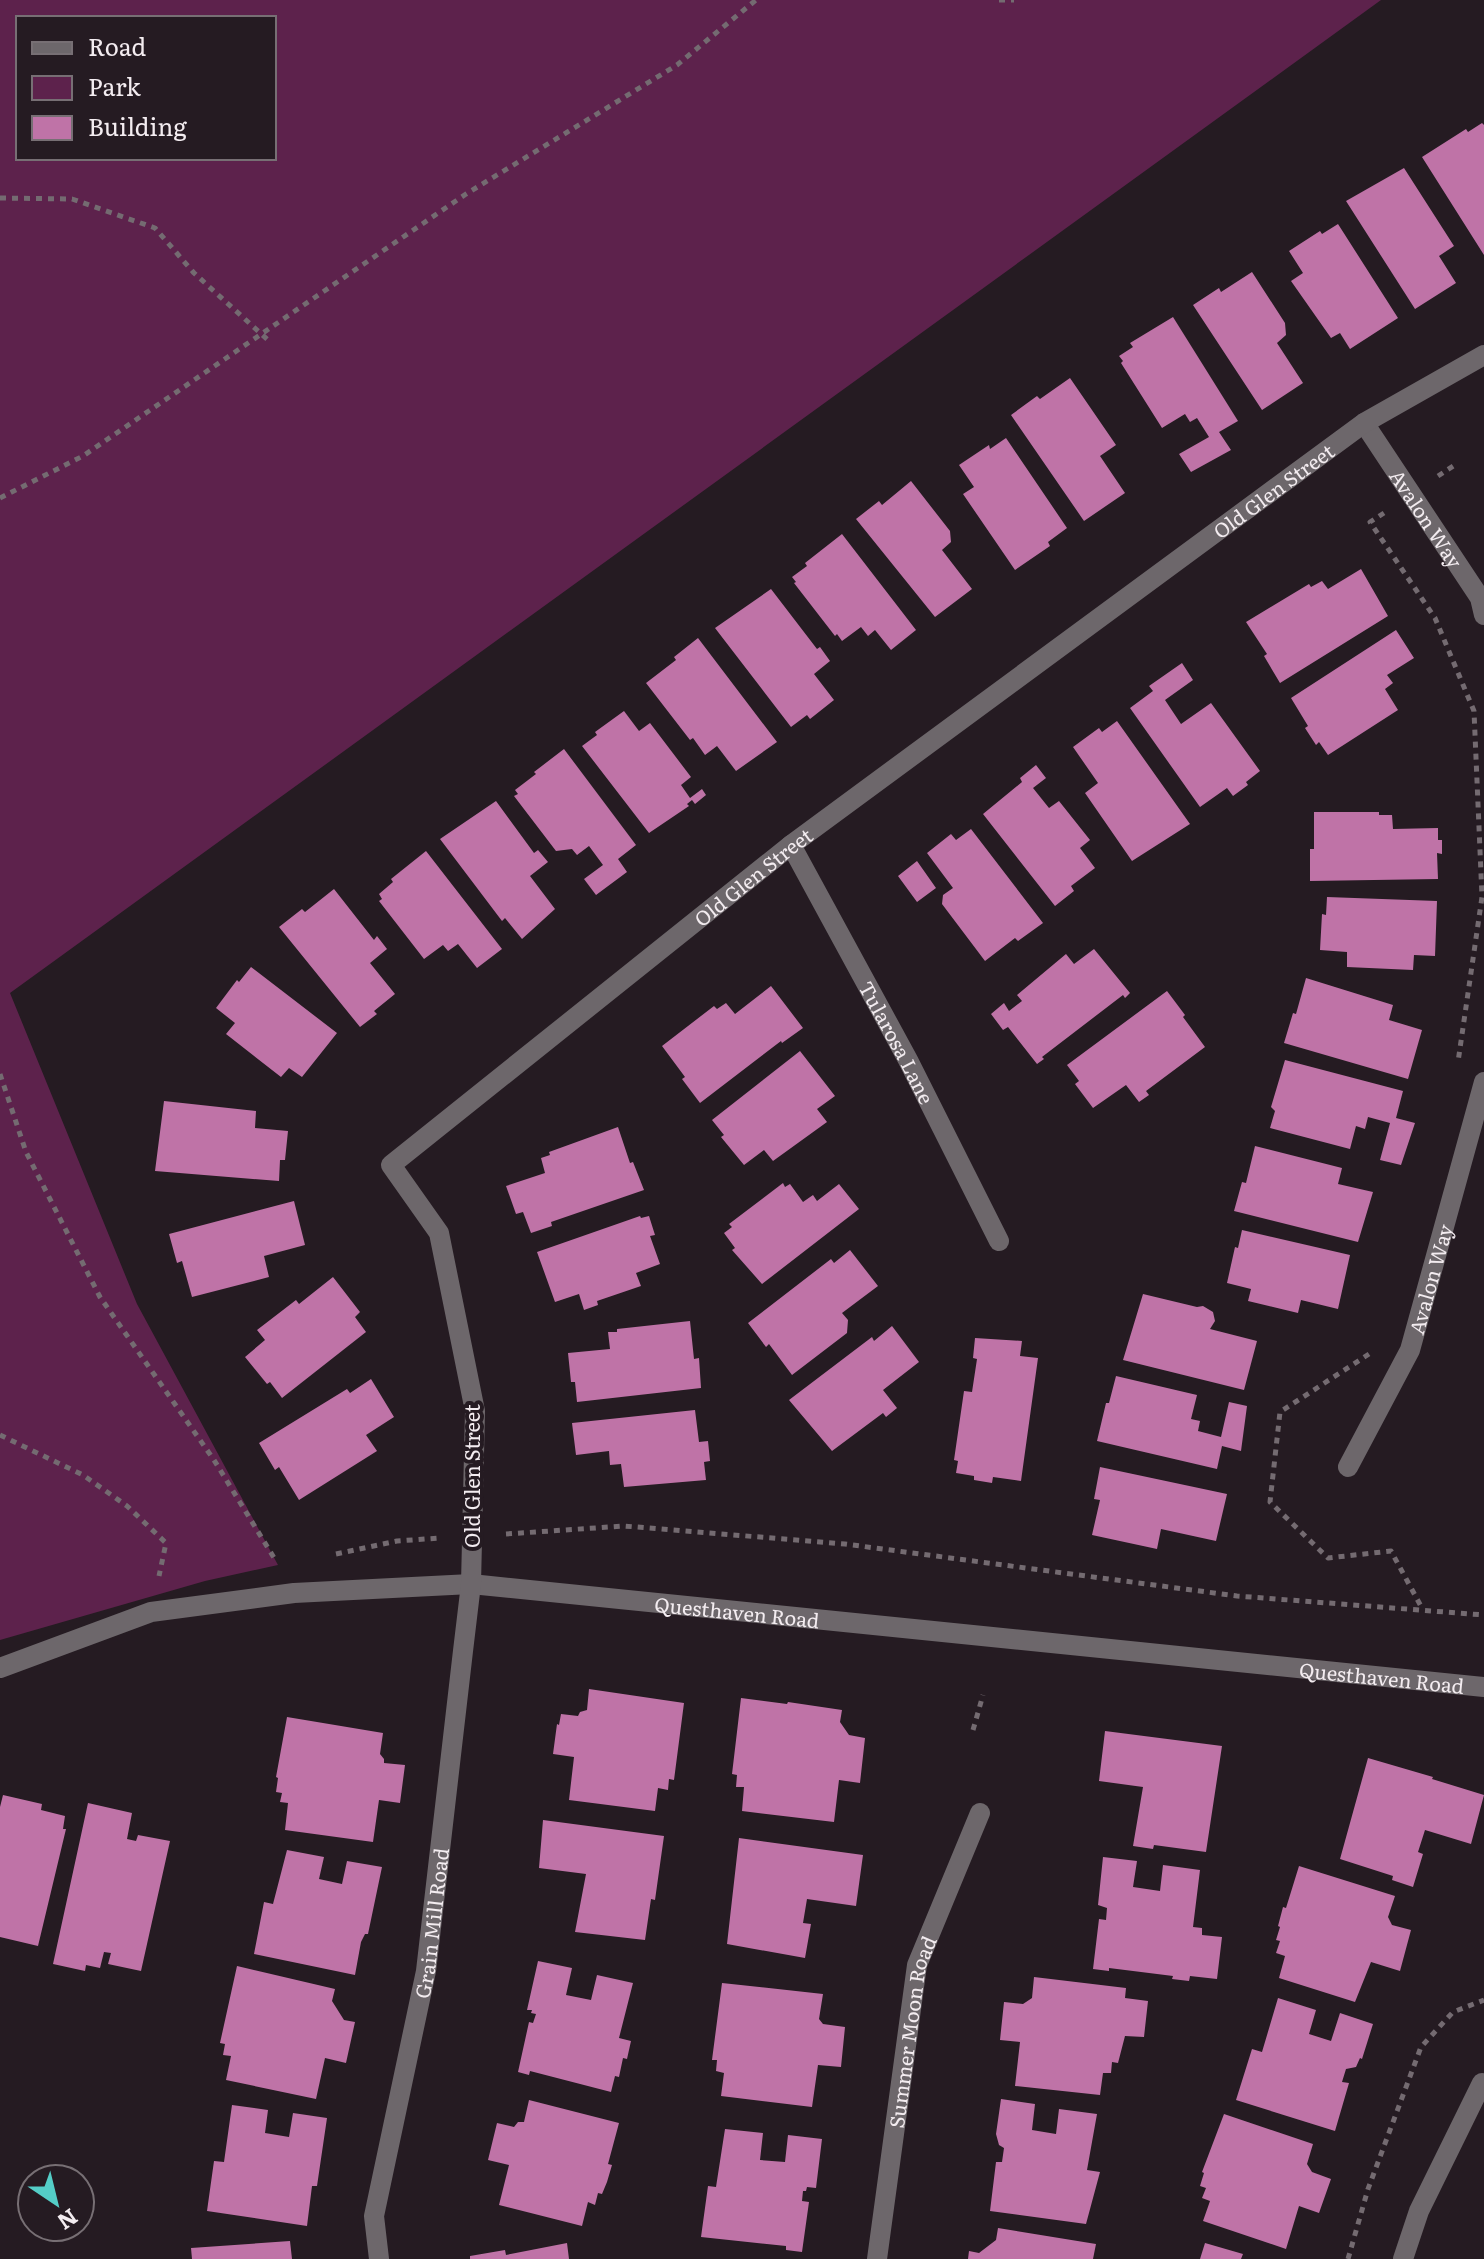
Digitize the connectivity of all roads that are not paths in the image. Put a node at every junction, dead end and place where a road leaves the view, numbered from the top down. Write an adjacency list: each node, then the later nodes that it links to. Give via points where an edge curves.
1 (1484, 355): 2 (street, Old Glen Street)
2 (1364, 423): 3 (street, Avalon Way, via 1480,598); 4 (street, Old Glen Street)
3 (1484, 615)
4 (791, 845): 6 (street, Tularosa Lane); 8 (street, Old Glen Street, via 391,1165 439,1233 475,1411)
5 (1484, 1082): 7 (street, Avalon Way, via 1410,1350)
6 (999, 1241)
7 (1348, 1467)
8 (471, 1584): 9 (street, Questhaven Road, via 294,1593 151,1612); 10 (street, Questhaven Road); 13 (street, Grain Mill Road, via 426,1971 374,2216)
9 (0, 1668)
10 (1484, 1687)
11 (980, 1813): 14 (street, Summer Moon Road, via 917,1965)
12 (1482, 2083): 15 (street, via 1419,2211)
13 (379, 2259)
14 (877, 2259)
15 (1403, 2259)

